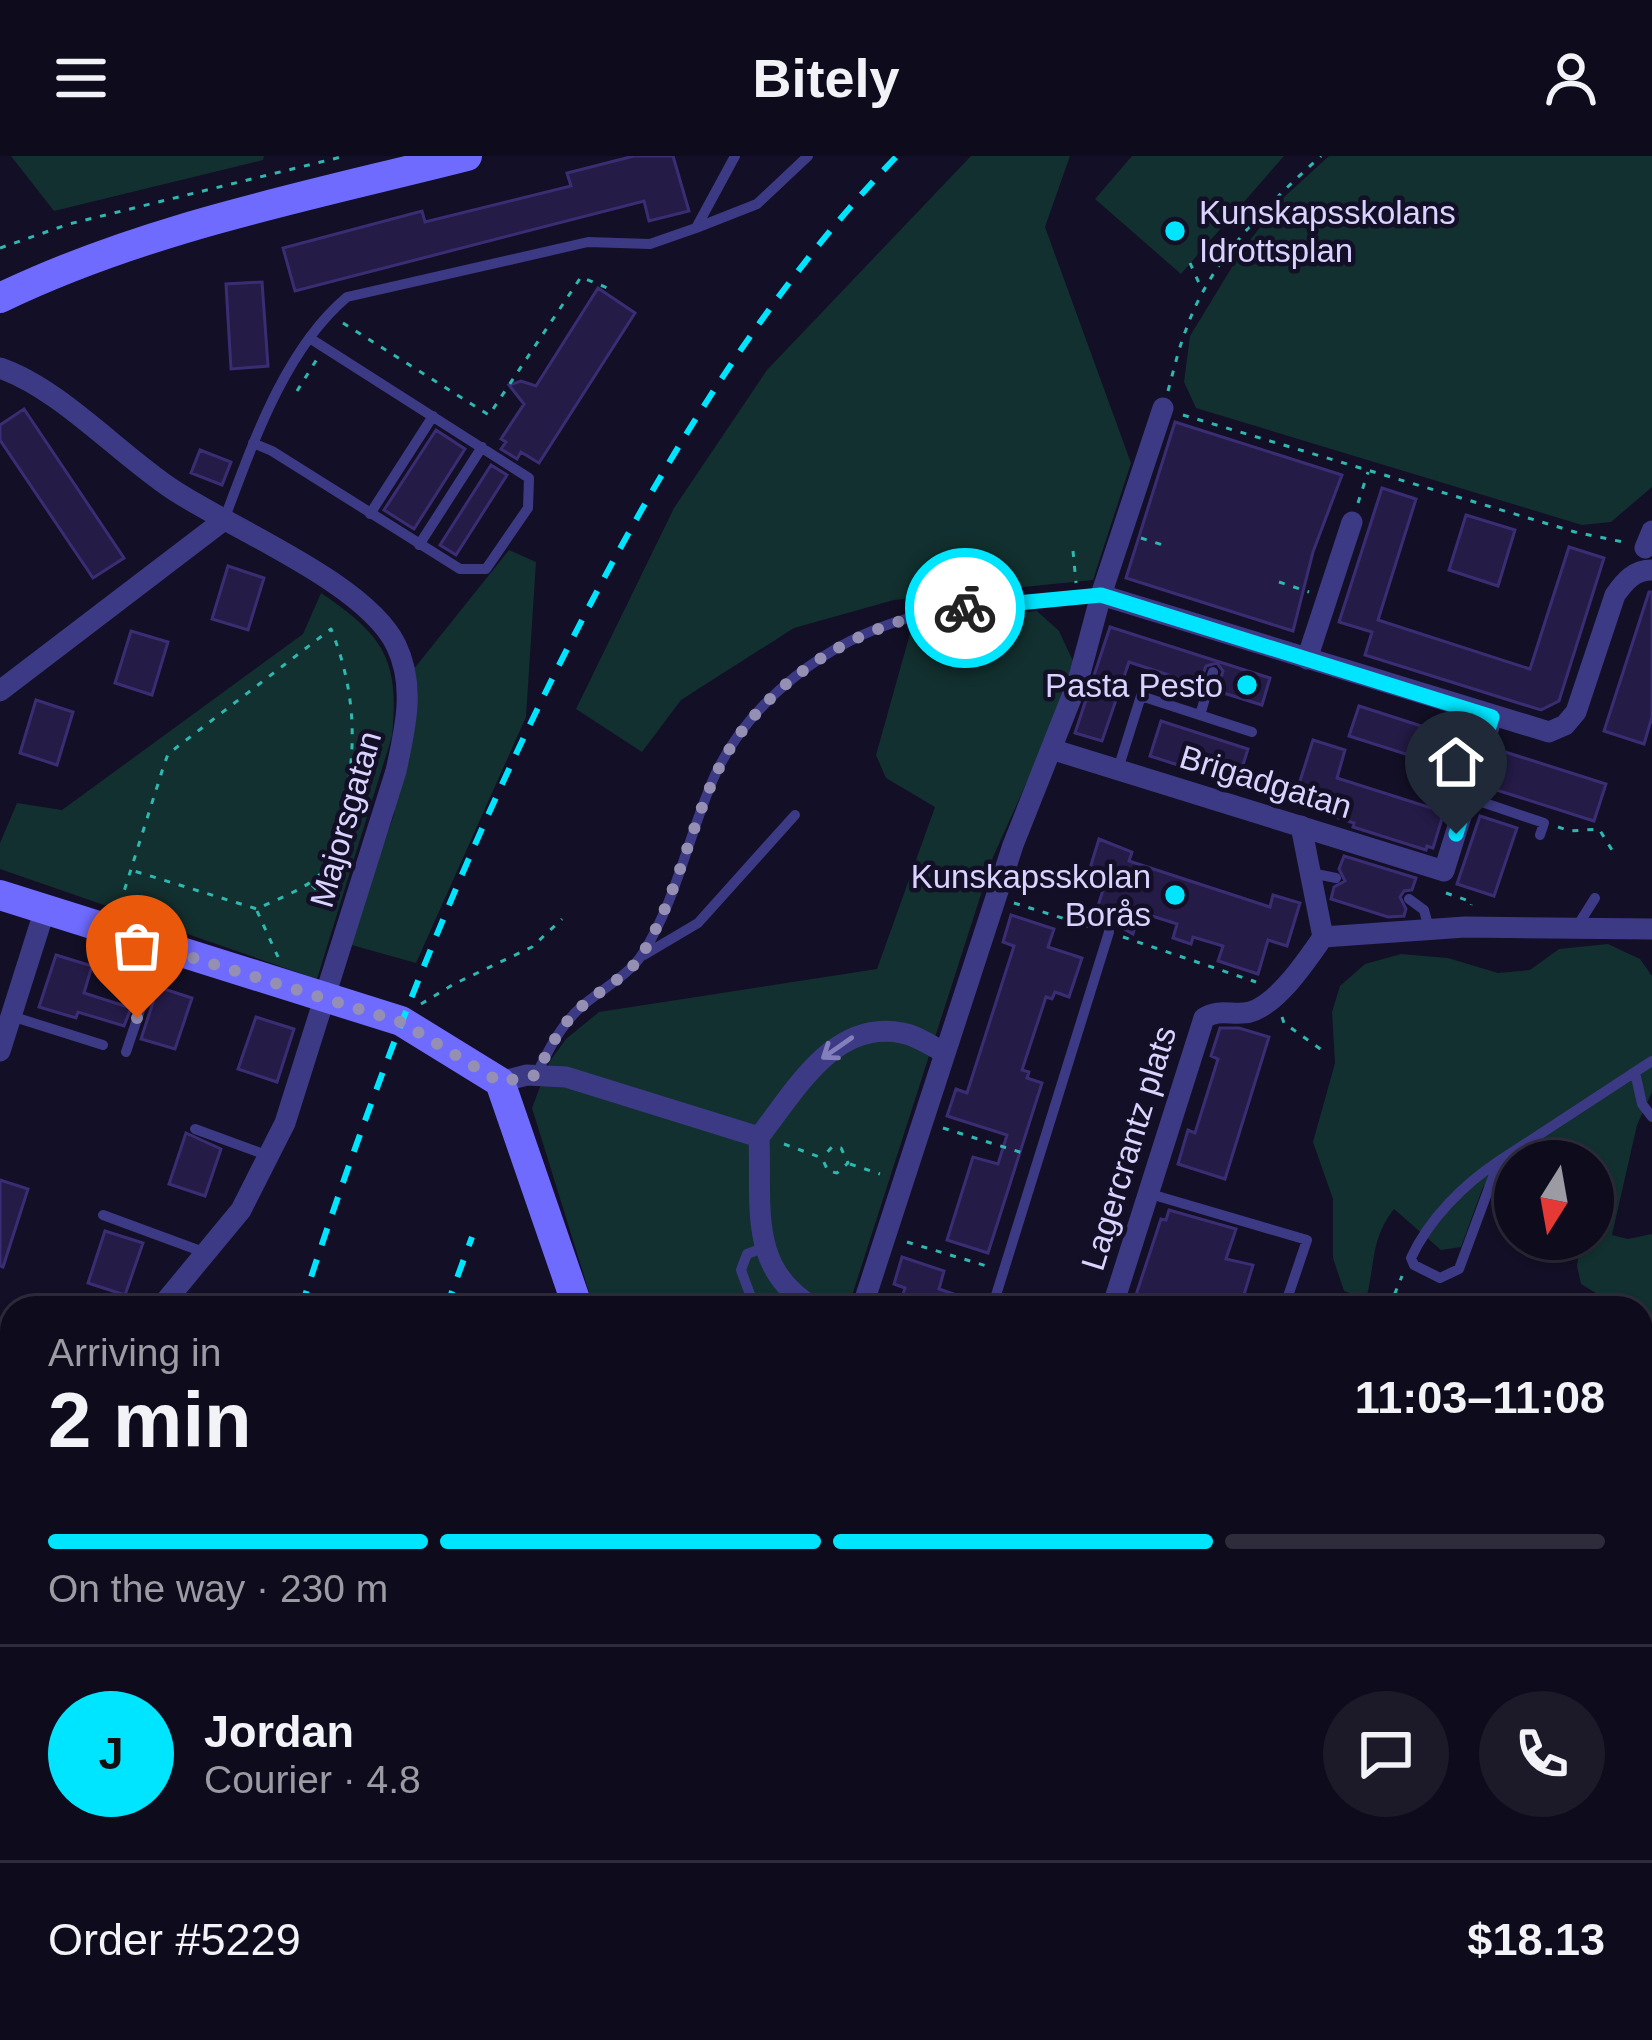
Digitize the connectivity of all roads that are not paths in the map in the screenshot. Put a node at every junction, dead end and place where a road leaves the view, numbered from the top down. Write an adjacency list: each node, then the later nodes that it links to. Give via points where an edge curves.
1 (467, 156): 5 (street, via 166,233)
2 (735, 156): 4 (lane)
3 (808, 156): 4 (lane, via 757,204)
4 (695, 228): 6 (lane, via 650,244 588,242 347,297)
5 (0, 298)
6 (311, 339): 9 (lane); 10 (lane)
7 (0, 368): 13 (street, Majorsgatan)
8 (1163, 408): 17 (street)
9 (433, 416): 11 (lane); 12 (lane)
10 (253, 443): 12 (lane); 13 (lane)
11 (482, 447): 15 (lane); 15 (lane, via 530,478 528,508 486,568 460,569)
12 (370, 514): 15 (lane)
13 (224, 520): 20 (street); 43 (street, Majorsgatan, via 373,612 398,647 408,690 396,771)
14 (1352, 522): 18 (street)
15 (419, 545)
16 (1650, 550): 22 (street, via 1615,595 1571,721 1539,732)
17 (1101, 595): 18 (street); 24 (street); 42 (lane, via 906,618 780,688 738,732 715,775)
18 (1307, 659): 22 (street)
19 (1213, 672): 21 (lane)
20 (0, 691)
21 (1200, 715): 23 (lane); 25 (lane, via 1141,697)
22 (1492, 717): 26 (street, Brigadgatan)
23 (1252, 732)
24 (1051, 749): 25 (street, Brigadgatan); 48 (street)
25 (1118, 769): 28 (street, Brigadgatan)
26 (1467, 797): 28 (street, Brigadgatan, via 1444,871); 29 (lane)
27 (795, 815): 42 (lane, via 698,923)
28 (1300, 826): 30 (street)
29 (1542, 829)
30 (1311, 873): 31 (lane); 40 (street)
31 (1336, 878)
32 (0, 895): 35 (street)
33 (1595, 898): 36 (lane)
34 (1409, 899): 37 (lane, via 1424,910)
35 (45, 909): 41 (street); 44 (street)
36 (1578, 925): 37 (street); 38 (street)
37 (1429, 929): 40 (street)
38 (1652, 929)
39 (1109, 932): 68 (lane)
40 (1322, 937): 59 (street, Lagercrantz plats, via 1297,974 1256,1010 1204,1018)
41 (161, 948): 43 (street); 47 (lane)
42 (641, 957): 51 (lane, via 577,1010)
43 (326, 998): 52 (street, via 406,1024); 57 (street, Majorsgatan)
44 (11, 1016): 45 (lane); 46 (street)
45 (103, 1045)
46 (0, 1051)
47 (126, 1052)
48 (945, 1053): 55 (street, one-way to 55, via 904,1033 860,1032 818,1060); 67 (street)
49 (1652, 1061): 50 (lane)
50 (1635, 1072): 53 (lane); 56 (lane)
51 (536, 1075): 52 (street); 55 (street, via 566,1077)
52 (500, 1082): 64 (street)
53 (1652, 1117)
54 (195, 1129): 57 (lane)
55 (764, 1138): 61 (street)
56 (1531, 1140)
57 (268, 1156): 62 (street, Majorsgatan, via 241,1210)
58 (1499, 1161): 58 (lane, via 1445,1207 1411,1258 1427,1275 1460,1269)
59 (1147, 1193): 69 (street, Lagercrantz plats); 70 (lane, via 1306,1240)
60 (104, 1215): 62 (lane)
61 (763, 1248): 65 (lane, via 747,1254 741,1270); 66 (street)
62 (206, 1253): 63 (street, Majorsgatan)
63 (170, 1296)
64 (574, 1296)
65 (751, 1296)
66 (795, 1296)
67 (866, 1296)
68 (996, 1296)
69 (1116, 1296)
70 (1288, 1296)

